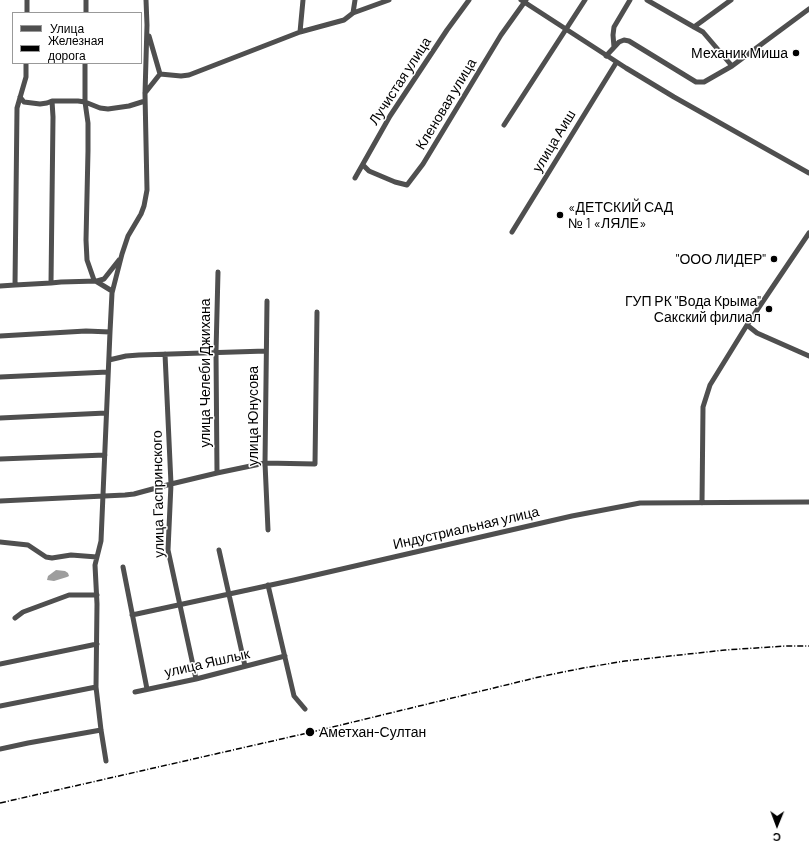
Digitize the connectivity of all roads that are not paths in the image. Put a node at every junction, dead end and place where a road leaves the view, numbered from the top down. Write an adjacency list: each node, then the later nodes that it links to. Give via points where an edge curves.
1 (27, 0): 14 (street)
2 (86, 0): 15 (street)
3 (146, 0): 17 (street)
4 (303, 0): 20 (street)
5 (355, 0): 16 (street)
6 (389, 0): 16 (street)
7 (469, 0): 34 (street, Лучистая улица, via 390,116)
8 (585, 0): 19 (street)
9 (630, 0): 21 (street, via 614,27)
10 (647, 0): 18 (street)
11 (731, 0): 18 (street)
12 (524, 1): 19 (street); 34 (street, Кленовая улица, via 423,164 407,185 369,171)
13 (809, 9): 26 (street)
14 (27, 12)
15 (86, 12)
16 (353, 13): 20 (street, via 344,20)
17 (147, 25): 27 (street); 28 (street)
18 (694, 28): 26 (street, via 703,32)
19 (566, 29): 22 (street); 33 (street)
20 (300, 32): 27 (street, via 190,75)
21 (614, 47): 22 (street); 26 (street, via 619,42 629,41 696,82 704,82)
22 (606, 56): 23 (street)
23 (616, 62): 35 (street); 37 (street, улица Аиш)
24 (26, 64): 29 (street, via 26,77)
25 (85, 64): 32 (street)
26 (732, 66)
27 (160, 74): 28 (street)
28 (145, 94): 31 (street)
29 (20, 97): 30 (street, via 24,102 40,104); 43 (street, via 17,108)
30 (52, 101): 32 (street); 42 (street)
31 (145, 101): 32 (street, via 108,109); 39 (street, via 148,190 141,214 128,236)
32 (85, 102): 41 (street, via 88,124 87,260)
33 (504, 125)
34 (363, 165): 36 (street, Лучистая улица)
35 (809, 172)
36 (355, 178)
37 (512, 232)
38 (809, 233): 48 (street)
39 (121, 258): 41 (street, via 104,279); 45 (street)
40 (218, 272): 52 (street, улица Челеби Джихана)
41 (96, 281): 42 (street); 45 (street)
42 (51, 283): 43 (street)
43 (15, 285): 44 (street)
44 (0, 286)
45 (112, 291): 49 (street)
46 (267, 301): 51 (street, улица Юнусова)
47 (317, 312): 62 (street, via 315,464)
48 (747, 325): 54 (street, via 757,333); 68 (street, via 710,385 703,408)
49 (110, 332): 50 (street); 55 (street)
50 (0, 336)
51 (266, 351): 52 (street); 62 (street, улица Юнусова)
52 (216, 352): 53 (street); 63 (street, улица Челеби Джихана)
53 (165, 354): 55 (street, via 126,356); 64 (street, улица Гаспринского)
54 (809, 356)
55 (109, 360): 56 (street)
56 (108, 372): 57 (street); 58 (street)
57 (0, 377)
58 (106, 413): 59 (street); 60 (street)
59 (0, 418)
60 (105, 455): 61 (street); 65 (street)
61 (0, 459)
62 (264, 463): 63 (street); 69 (street, улица Юнусова)
63 (218, 473): 64 (street)
64 (171, 484): 65 (street, via 134,494); 77 (street, улица Гаспринского, via 168,550)
65 (103, 496): 66 (street); 72 (street, via 102,541)
66 (0, 500)
67 (809, 502): 68 (street, Индустриальная улица)
68 (702, 503): 74 (street, Индустриальная улица, via 640,503)
69 (268, 530)
70 (0, 542): 72 (street, via 28,545 52,558 71,555)
71 (219, 550): 75 (street)
72 (97, 557): 76 (street)
73 (123, 567): 78 (street)
74 (268, 585): 75 (street, Индустриальная улица); 81 (street)
75 (228, 594): 77 (street, Индустриальная улица); 83 (street)
76 (97, 595): 79 (street, via 69,595 23,612); 80 (street)
77 (179, 604): 78 (street, Индустриальная улица); 84 (street, улица Гаспринского)
78 (132, 615): 86 (street)
79 (15, 618)
80 (97, 644): 82 (street); 85 (street)
81 (285, 656): 83 (street, улица Яшлык); 89 (street, via 294,696)
82 (0, 664)
83 (245, 666): 84 (street, улица Яшлык)
84 (196, 679): 86 (street, улица Яшлык)
85 (96, 687): 88 (street); 90 (street)
86 (147, 689): 87 (street, улица Яшлык)
87 (135, 692)
88 (0, 706)
89 (305, 709)
90 (101, 730): 91 (street); 92 (street)
91 (0, 749)
92 (106, 761)

